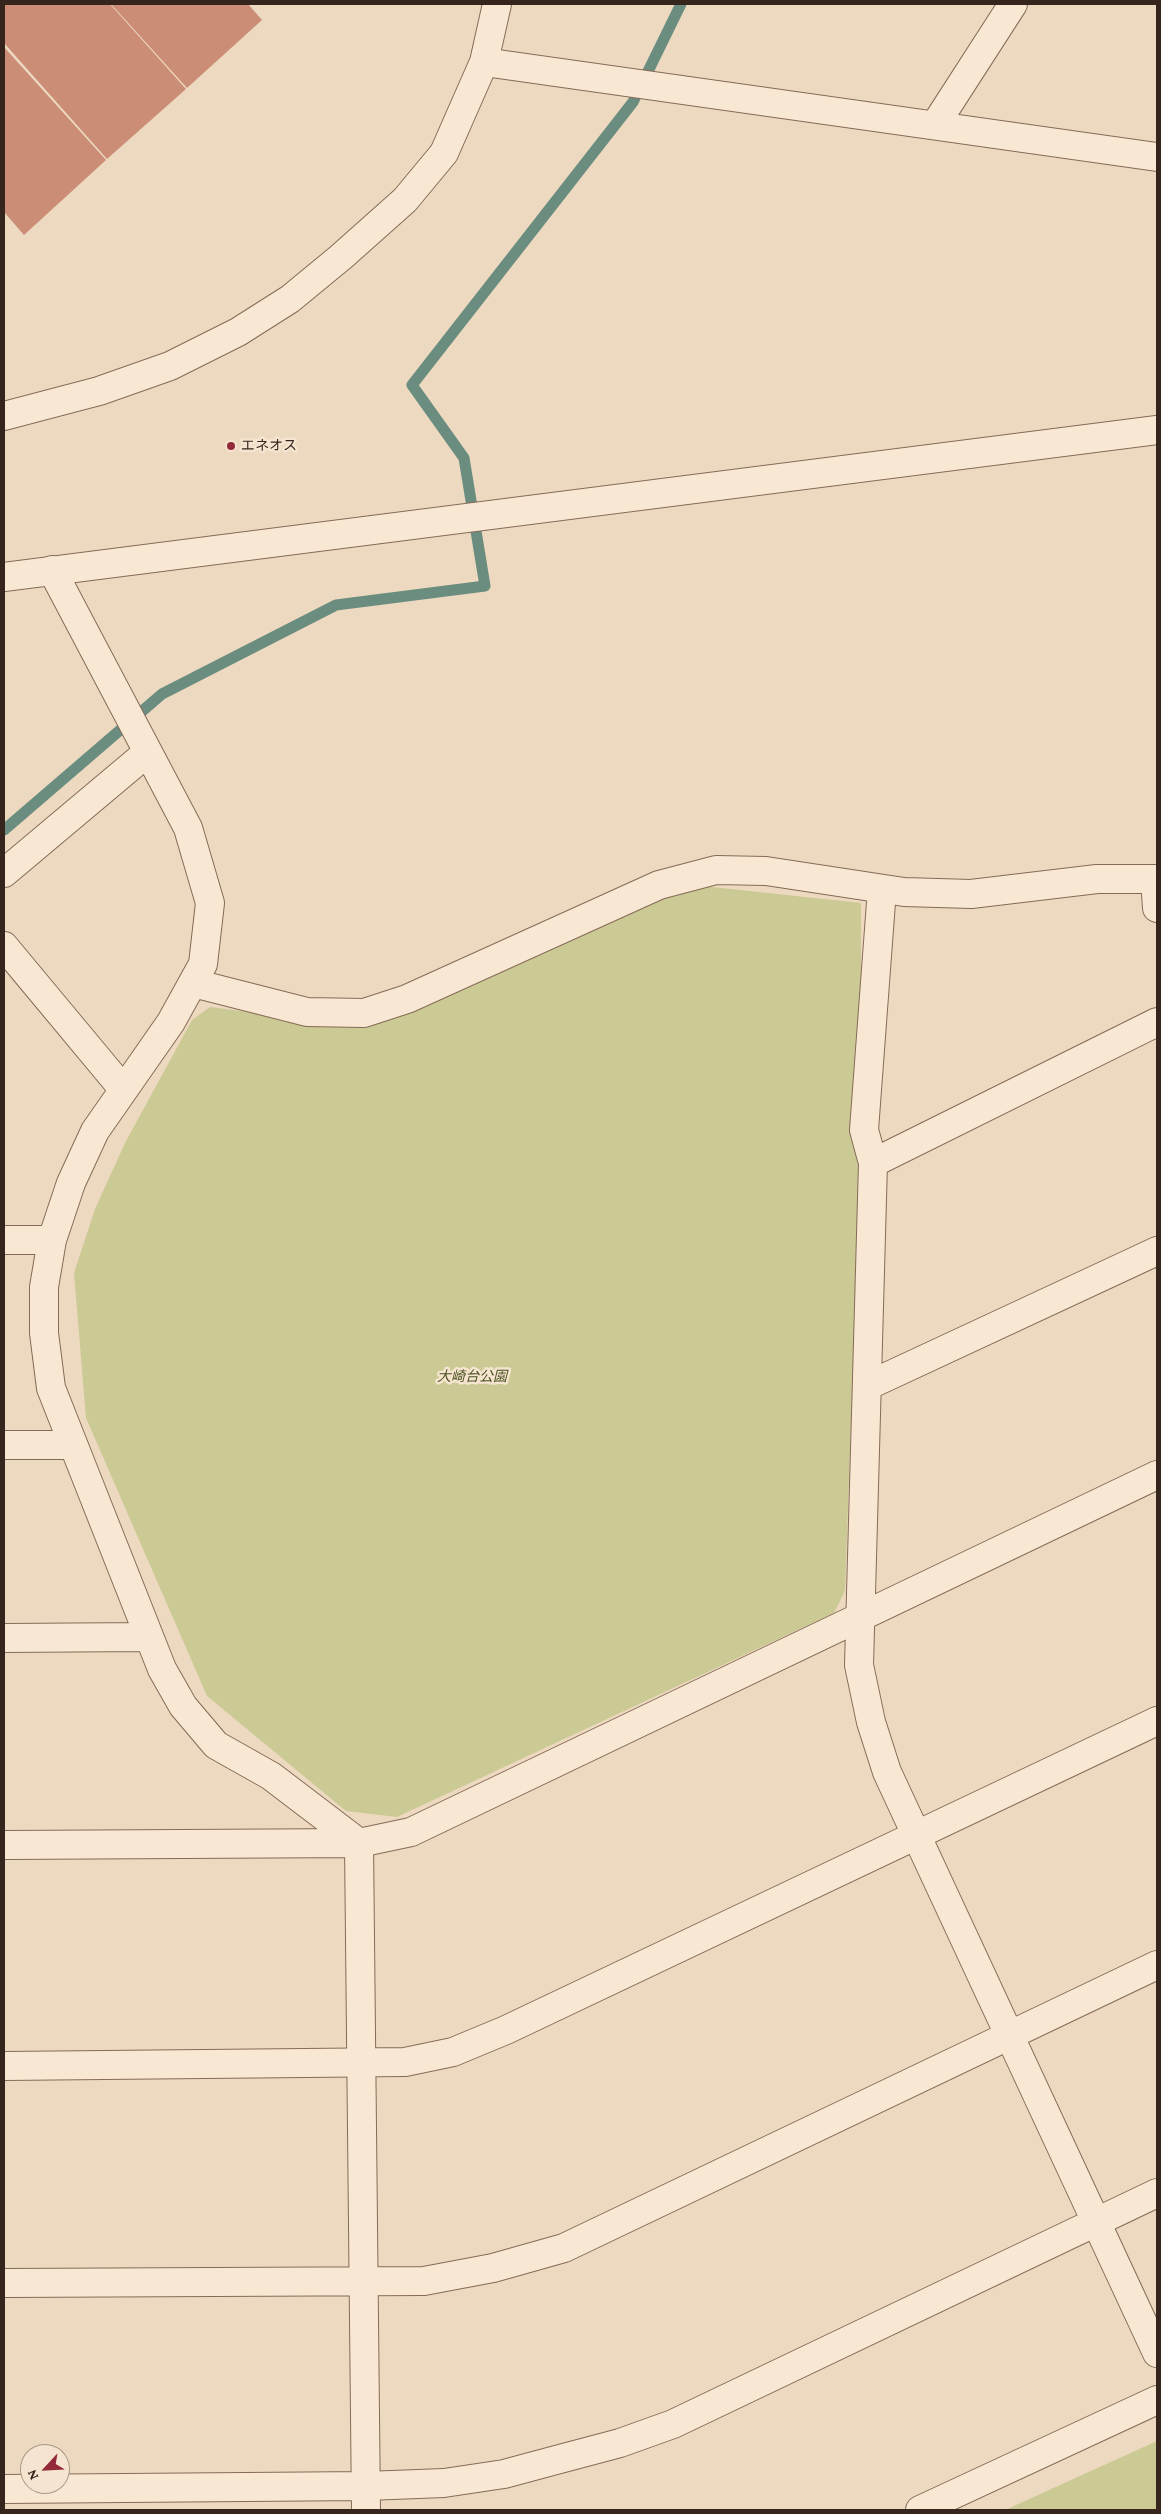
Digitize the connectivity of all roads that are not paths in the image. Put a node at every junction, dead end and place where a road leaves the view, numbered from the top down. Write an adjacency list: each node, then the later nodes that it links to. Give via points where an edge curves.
1 (497, 4): 3 (street)
2 (1013, 4): 4 (street)
3 (484, 62): 4 (street); 6 (street, via 444,154 405,200 290,299 238,332 170,366 99,391)
4 (935, 125): 5 (street)
5 (1157, 157)
6 (4, 416)
7 (1157, 430): 8 (street)
8 (52, 570): 9 (street); 10 (street)
9 (4, 577)
10 (148, 752): 11 (street); 16 (street, via 188,828 210,903 203,964)
11 (4, 874)
12 (1156, 879): 13 (street, via 1097,879 971,894); 14 (street)
13 (882, 889): 16 (street, via 766,871 716,870 658,884 407,999 364,1013 307,1012); 19 (street, via 864,1130)
14 (1157, 908)
15 (4, 946): 18 (street)
16 (193, 982): 18 (street, via 171,1022)
17 (1157, 1022): 19 (street)
18 (123, 1089): 21 (street, via 95,1131 71,1183)
19 (873, 1163): 23 (street)
20 (4, 1240): 21 (street)
21 (52, 1240): 25 (street, via 44,1287 44,1333 51,1388)
22 (1157, 1251): 23 (street)
23 (867, 1386): 27 (street)
24 (4, 1445): 25 (street)
25 (72, 1445): 28 (street)
26 (1157, 1475): 27 (street)
27 (860, 1617): 31 (street, via 859,1665 871,1722 888,1772); 32 (street, via 411,1832)
28 (147, 1637): 29 (street); 32 (street, via 182,1706 216,1745 271,1776)
29 (4, 1638)
30 (1157, 1721): 31 (street)
31 (916, 1835): 35 (street); 36 (street, via 506,2030 453,2052 405,2062)
32 (359, 1843): 33 (street); 36 (street)
33 (4, 1845)
34 (1157, 1965): 35 (street)
35 (1010, 2036): 39 (street); 40 (street, via 564,2248 493,2268 424,2281)
36 (361, 2063): 37 (street); 40 (street)
37 (4, 2066)
38 (1157, 2193): 39 (street)
39 (1097, 2222): 42 (street); 45 (street, via 647,2434 504,2474)
40 (364, 2280): 41 (street); 45 (street)
41 (4, 2283)
42 (1157, 2353)
43 (1157, 2400): 46 (street)
44 (4, 2489): 45 (street)
45 (366, 2498)
46 (920, 2510)

